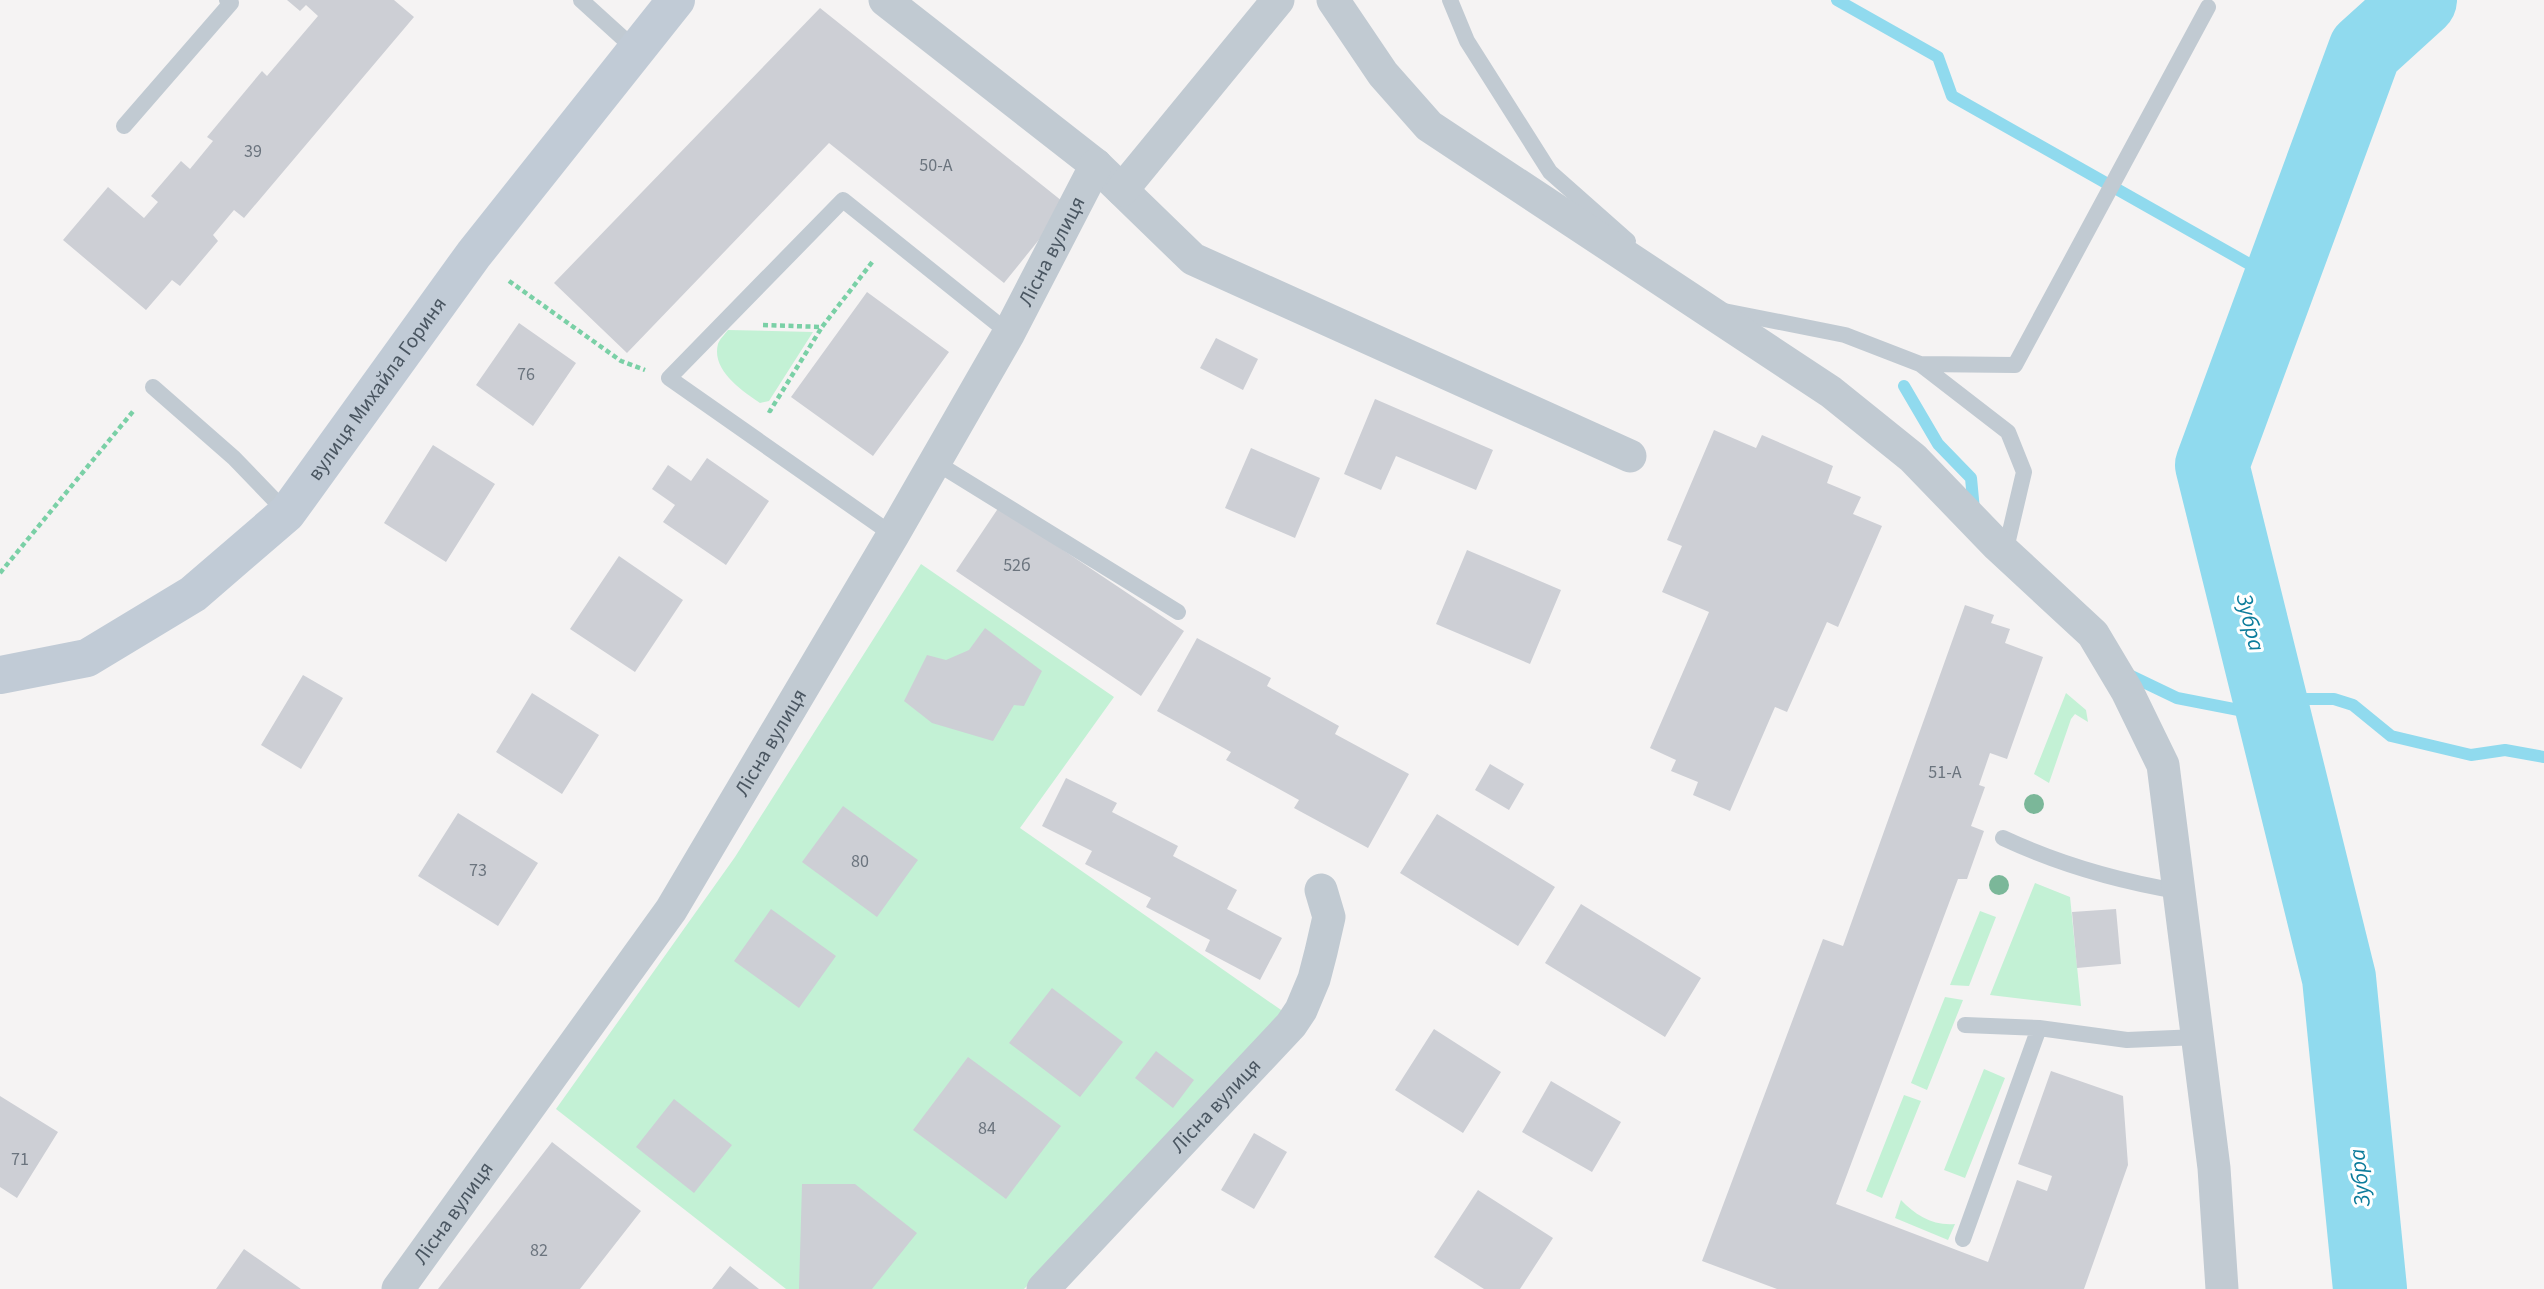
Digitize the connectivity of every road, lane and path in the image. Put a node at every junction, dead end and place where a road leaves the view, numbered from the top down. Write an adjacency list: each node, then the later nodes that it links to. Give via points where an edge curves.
1 (228, 0): 10 (lane)
2 (580, 0): 9 (lane)
3 (676, 0): 9 (main road, вулиця Михайла Гориня)
4 (885, 0): 11 (street)
5 (1278, 0): 12 (street)
6 (1333, 0): 15 (street, via 1383,74 1429,126)
7 (1450, 0): 15 (lane, via 1467,41 1550,172)
8 (2208, 7): 19 (lane, via 2015,365)
9 (637, 50): 25 (main road, вулиця Михайла Гориня, via 474,254)
10 (124, 126)
11 (1096, 165): 12 (street); 18 (street, Лісна вулиця)
12 (1122, 190): 23 (street, via 1193,258)
13 (891, 239): 17 (path); 18 (lane); 20 (lane, via 843,200)
14 (509, 281): 20 (path, via 621,361)
15 (1702, 307): 19 (lane, via 1844,335); 27 (street, via 1831,392 1913,457)
16 (756, 325): 17 (path)
17 (822, 327): 22 (path, via 770,411)
18 (1009, 333): 24 (street, Лісна вулиця)
19 (1920, 364): 27 (lane, via 2008,432 2024,472)
20 (669, 378): 26 (lane)
21 (153, 387): 25 (lane, via 234,458); 28 (path)
22 (761, 407)
23 (1630, 456)
24 (935, 462): 26 (street, Лісна вулиця); 29 (lane)
25 (287, 513): 30 (main road, вулиця Михайла Гориня, via 193,594 87,658)
26 (893, 535): 38 (street, Лісна вулиця, via 671,910)
27 (2005, 553): 33 (street, via 2092,634 2127,691 2163,765)
28 (0, 573)
29 (1178, 612)
30 (0, 675)
31 (2003, 838): 33 (lane, via 2129,883)
32 (1321, 890): 39 (street, Лісна вулиця, via 1329,918 1327,929 1314,979 1291,1025)
33 (2179, 891): 36 (street)
34 (1965, 1025): 35 (lane)
35 (2039, 1028): 36 (lane, via 2127,1041); 37 (lane)
36 (2198, 1037): 40 (street, via 2214,1168)
37 (1963, 1238)
38 (398, 1289)
39 (1043, 1289)
40 (2221, 1289)

